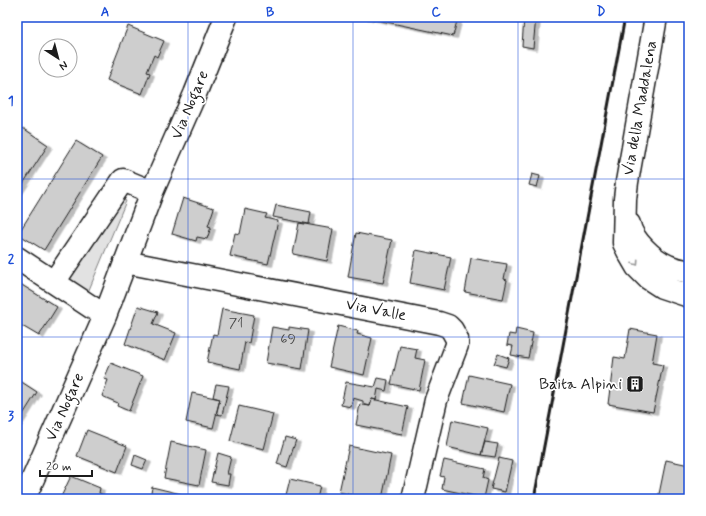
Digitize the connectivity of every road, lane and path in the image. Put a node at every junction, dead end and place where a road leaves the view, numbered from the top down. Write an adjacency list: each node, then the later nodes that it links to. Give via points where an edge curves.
1 (226, 17): 3 (street, Via Nogare)
2 (656, 17): 4 (street, Via della Maddalena)
3 (152, 192): 6 (street, Via Nogare); 8 (street, via 123,180)
4 (625, 199): 7 (street, Via della Maddalena, via 630,229 642,246 655,259); 9 (street, Via della Maddalena, one-way to 9, via 624,242 637,267 662,287)
5 (17, 258): 8 (street)
6 (125, 262): 10 (street, Via Nogare); 12 (street, Via Valle, via 439,322 448,326 455,334 457,345 436,400)
7 (689, 272)
8 (54, 282): 10 (street)
9 (689, 296)
10 (105, 316): 11 (street, Via Nogare)
11 (24, 499)
12 (413, 499)

